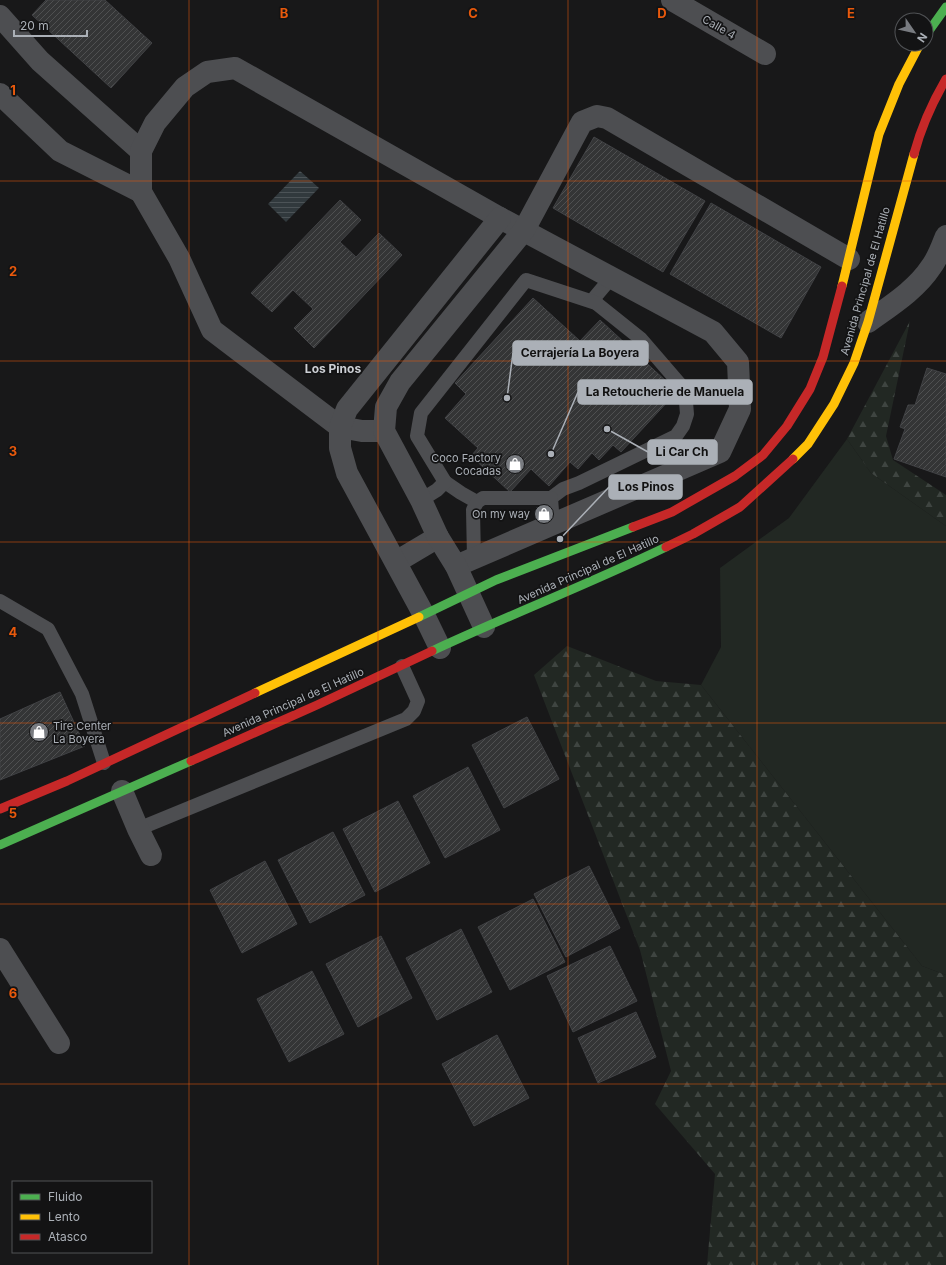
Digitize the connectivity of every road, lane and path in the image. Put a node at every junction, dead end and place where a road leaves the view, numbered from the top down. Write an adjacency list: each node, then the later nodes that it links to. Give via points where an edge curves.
1 (672, 0): 6 (street, Calle 4)
2 (946, 7): 4 (main road)
3 (0, 16): 9 (street, via 40,61)
4 (934, 24)
5 (916, 52): 14 (main road, Avenida Principal de El Hatillo, via 899,84 879,134)
6 (765, 54)
7 (946, 79): 17 (main road, Avenida Principal de El Hatillo, via 919,136)
8 (0, 94): 10 (street, via 60,151)
9 (141, 151): 10 (street); 11 (street, via 156,123 185,88 207,72 235,68)
10 (141, 192): 18 (street, via 179,258 212,330)
11 (500, 218): 12 (street); 18 (street, via 347,409)
12 (524, 230): 14 (street, via 582,122 597,116 607,118); 15 (street); 19 (street, via 400,382 386,407)
13 (946, 236): 17 (street, via 932,267 915,286)
14 (849, 259): 29 (main road, Avenida Principal de El Hatillo, via 823,357 810,389 763,455 735,476 672,512 496,580)
15 (612, 278): 16 (lane, via 595,297); 24 (street, via 712,332 738,362 740,409 720,452)
16 (596, 303): 20 (lane, via 526,280 421,413 416,436); 21 (lane, via 641,340 685,390 687,414 676,436 563,489)
17 (868, 322): 32 (main road, Avenida Principal de El Hatillo, via 854,363 834,404 808,444 740,507 693,534 613,572)
18 (340, 427): 19 (street); 26 (street, via 340,448 347,473)
19 (384, 431): 22 (street)
20 (445, 482): 22 (lane); 23 (lane)
21 (551, 498): 23 (lane, via 483,498); 24 (lane)
22 (421, 500): 25 (street)
23 (477, 502): 27 (lane, via 473,510)
24 (553, 524): 27 (street)
25 (438, 537): 26 (street); 27 (street)
26 (396, 562): 31 (street)
27 (465, 562): 29 (street)
28 (0, 590): 30 (lane)
29 (470, 593): 31 (main road, Avenida Principal de El Hatillo); 32 (street)
30 (4, 603): 35 (lane, via 48,629 82,694)
31 (424, 615): 33 (street); 35 (main road, Avenida Principal de El Hatillo)
32 (484, 627): 33 (main road, Avenida Principal de El Hatillo)
33 (440, 648): 34 (main road, Avenida Principal de El Hatillo)
34 (402, 666): 36 (main road, Avenida Principal de El Hatillo); 38 (lane, via 418,701 406,719)
35 (104, 763): 37 (main road, Avenida Principal de El Hatillo)
36 (122, 791): 38 (street); 39 (main road, Avenida Principal de El Hatillo)
37 (0, 809)
38 (138, 829): 40 (street)
39 (0, 845)
40 (152, 855)
41 (0, 949): 42 (street)
42 (59, 1043)

